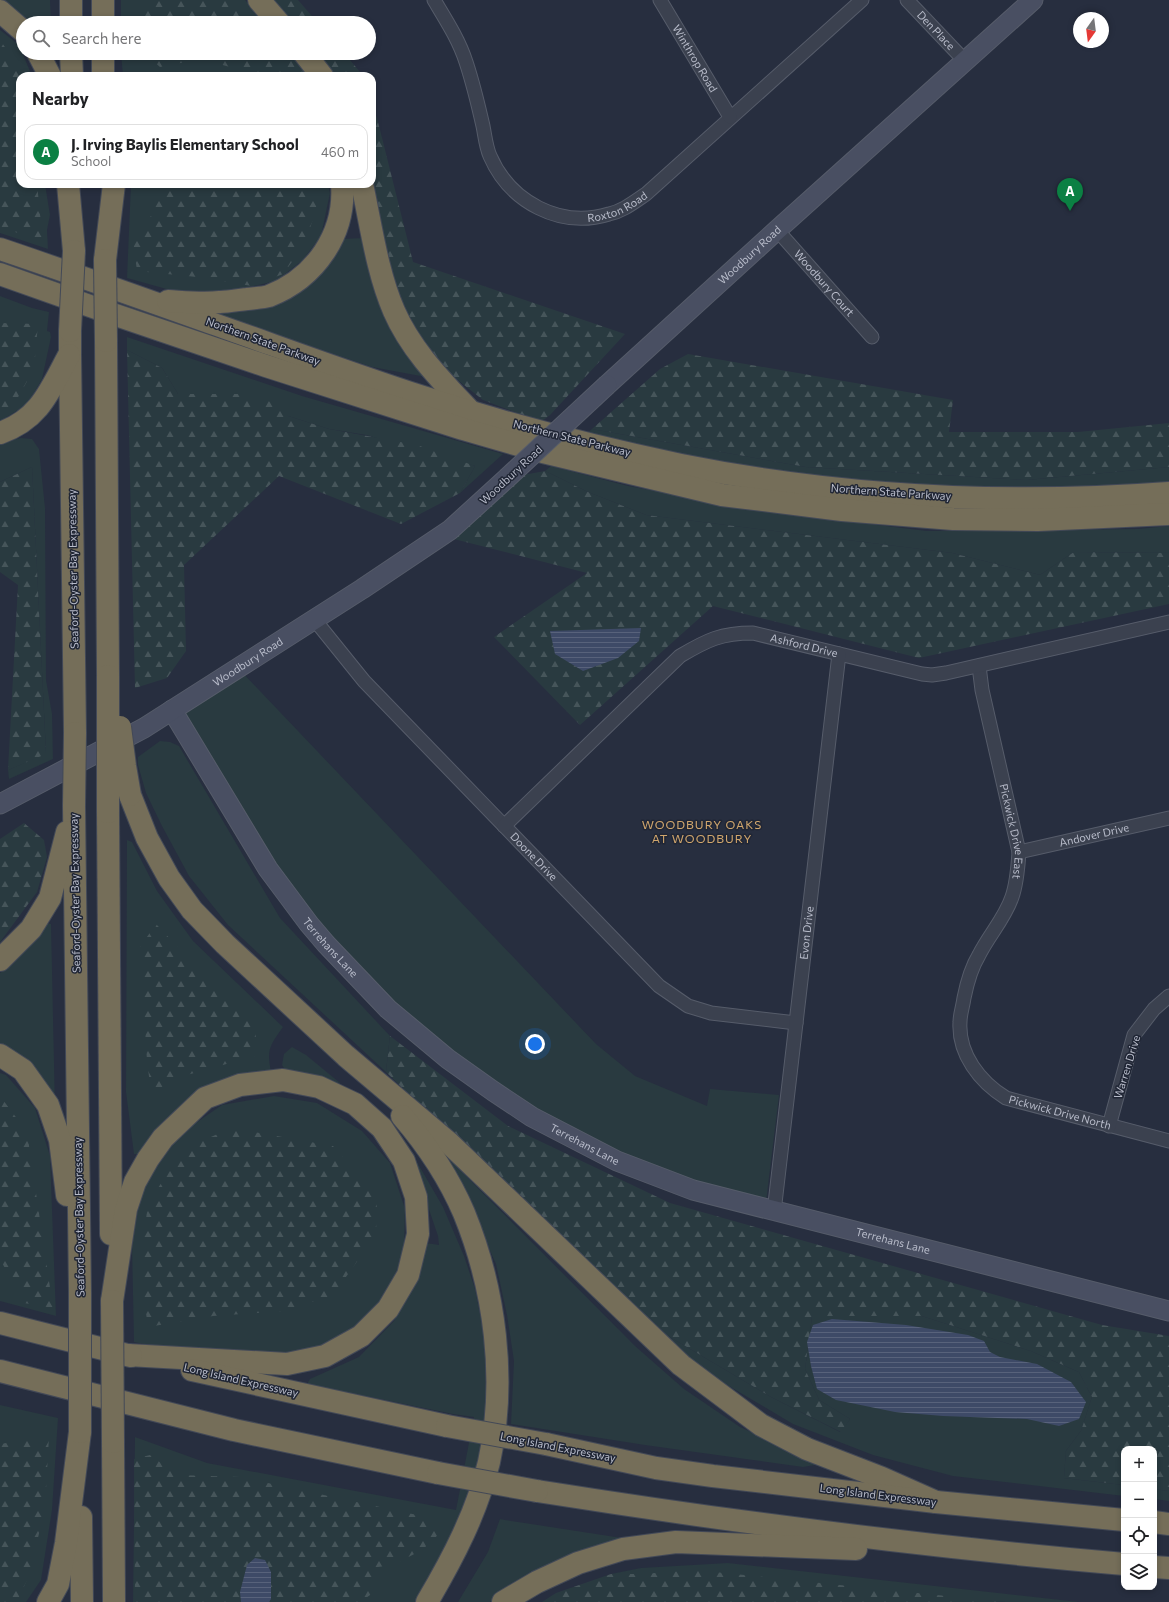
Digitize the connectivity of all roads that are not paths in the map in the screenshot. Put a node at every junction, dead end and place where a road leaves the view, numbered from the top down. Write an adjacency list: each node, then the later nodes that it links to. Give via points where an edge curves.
1 (71, 0): 10 (highway)
2 (103, 0): 11 (highway)
3 (259, 0): 12 (highway)
4 (434, 0): 23 (street, Roxton Road, via 455,35 466,60 490,155 516,194 534,207 580,219 608,215 623,209 646,194)
5 (660, 0): 23 (street, Winthrop Road)
6 (862, 0): 23 (street, Roxton Road)
7 (907, 0): 18 (street, Den Place)
8 (1033, 0): 18 (main road, Woodbury Road)
9 (0, 11): 13 (highway)
10 (71, 16)
11 (103, 16)
12 (273, 16)
13 (16, 25)
14 (42, 60): 19 (highway)
15 (72, 60): 20 (highway)
16 (103, 60): 21 (highway)
17 (309, 60): 22 (highway)
18 (965, 61): 30 (main road, Woodbury Road)
19 (48, 72)
20 (72, 72)
21 (103, 72)
22 (319, 72)
23 (730, 117)
24 (68, 188): 32 (highway)
25 (73, 188): 32 (highway, Seaford-Oyster Bay Expressway)
26 (104, 188): 33 (highway)
27 (114, 188): 33 (highway)
28 (342, 188): 37 (highway, via 342,212 332,240 317,262 297,281 268,296 220,302)
29 (363, 188): 40 (highway, via 382,274 394,311 429,368)
30 (777, 230): 38 (street, Woodbury Court); 44 (main road, Woodbury Road, bridge, via 450,530)
31 (0, 249): 37 (highway, Northern State Parkway)
32 (74, 251): 39 (highway, Seaford-Oyster Bay Expressway, bridge)
33 (105, 260): 48 (highway, bridge, via 107,505)
34 (0, 274): 36 (highway, Northern State Parkway)
35 (0, 282): 36 (highway)
36 (27, 282): 43 (highway, Northern State Parkway, via 266,366 463,429 543,452 722,495 842,510 953,518 1038,520)
37 (149, 301): 40 (highway, Northern State Parkway, via 349,372)
38 (872, 336)
39 (70, 354): 41 (highway, via 31,416 14,428); 51 (highway, Seaford-Oyster Bay Expressway, bridge)
40 (470, 411): 42 (highway, Northern State Parkway, via 605,448 681,465 808,486 986,498 1053,499)
41 (0, 433)
42 (1169, 493)
43 (1169, 514)
44 (314, 619): 49 (main road, Woodbury Road); 53 (street, Doone Drive, via 364,681)
45 (1169, 622): 47 (street, Ashford Drive)
46 (839, 654): 47 (street, Ashford Drive, via 927,675); 53 (street, Ashford Drive, via 753,633 731,633 703,642 680,656 664,670); 57 (street, Evon Drive)
47 (979, 666): 54 (street, Pickwick Drive East)
48 (113, 673): 59 (highway, bridge, via 130,795 147,838 170,878 192,910 225,944); 65 (highway, bridge, via 108,812)
49 (172, 710): 50 (main road, Woodbury Road, via 144,728); 63 (main road, Terrehans Lane, via 268,869 309,924 388,1009 448,1059 532,1117 617,1161 693,1190)
50 (0, 804)
51 (74, 806): 55 (highway, via 50,898 31,930); 64 (highway, Seaford-Oyster Bay Expressway)
52 (1169, 818): 54 (street, Andover Drive)
53 (504, 826): 57 (street, Doone Drive, via 670,995 688,1006 711,1014)
54 (1018, 852): 60 (street, Pickwick Drive East, via 1018,869 1012,897 978,955 968,982 960,1026)
55 (0, 960)
56 (1169, 996): 61 (street, Warren Drive, via 1154,1009 1134,1036)
57 (796, 1022): 63 (street, Evon Drive)
58 (0, 1054): 64 (highway, via 23,1070 48,1105 60,1140)
59 (346, 1056): 73 (highway, via 449,1143 681,1365 761,1425 807,1449); 84 (highway, via 420,1137 444,1175 463,1212 480,1259 492,1310 497,1364 496,1414 489,1462 472,1516 451,1562)
60 (968, 1057): 61 (street, Pickwick Drive North, via 980,1077 992,1090 1006,1098)
61 (1109, 1126): 62 (street, Pickwick Drive North)
62 (1169, 1141)
63 (774, 1212): 66 (main road, Terrehans Lane)
64 (80, 1293): 72 (highway, Seaford-Oyster Bay Expressway, bridge)
65 (112, 1301): 68 (highway, via 126,1209 135,1182 163,1138 204,1098 240,1085 283,1080 319,1087 355,1104 382,1128 404,1161 416,1197 418,1234 408,1275 388,1310 361,1336 326,1356 287,1364); 83 (highway, bridge)
66 (1169, 1312)
67 (0, 1323): 68 (highway, Long Island Expressway)
68 (128, 1355): 73 (highway, Long Island Expressway, bridge, via 447,1426 656,1468)
69 (0, 1371): 71 (highway)
70 (0, 1380): 71 (highway)
71 (116, 1400): 77 (highway, bridge, via 234,1430 537,1491 771,1526)
72 (80, 1432): 81 (highway, via 66,1544 58,1584); 82 (highway, Seaford-Oyster Bay Expressway)
73 (936, 1502): 74 (highway, Long Island Expressway)
74 (1121, 1520)
75 (1157, 1522): 76 (highway)
76 (1169, 1524)
77 (1063, 1559): 78 (highway); 85 (highway, via 676,1542 623,1549 578,1563 537,1582)
78 (1121, 1564)
79 (1157, 1567): 80 (highway)
80 (1169, 1568)
81 (48, 1602)
82 (82, 1602)
83 (114, 1602)
84 (427, 1602)
85 (503, 1602)

